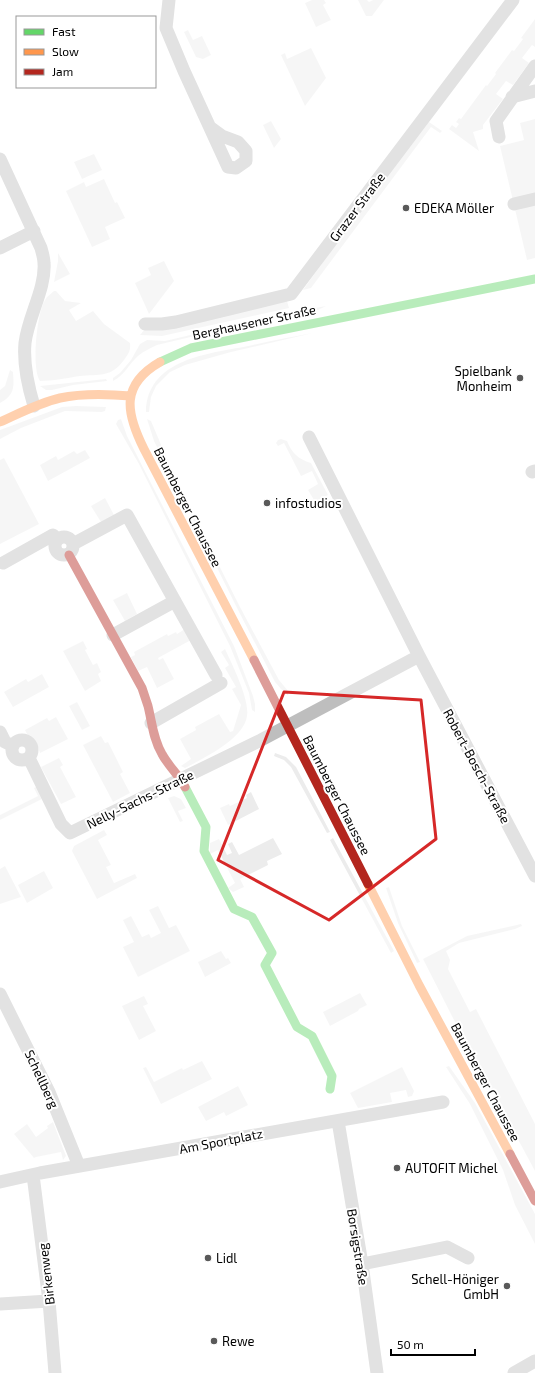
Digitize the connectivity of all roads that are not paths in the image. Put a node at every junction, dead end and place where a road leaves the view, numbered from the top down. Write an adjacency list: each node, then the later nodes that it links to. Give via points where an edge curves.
1 (169, 0): 6 (street, via 166,28)
2 (513, 0): 14 (street, Grazer Straße, via 291,294 176,322)
3 (535, 66): 5 (street)
4 (535, 91): 5 (street)
5 (512, 97): 7 (street, via 496,121)
6 (211, 128)
7 (499, 137)
8 (0, 159): 11 (street)
9 (535, 199): 10 (street)
10 (514, 204)
11 (34, 231): 12 (street); 16 (street, via 44,263 42,285 25,343 26,372)
12 (0, 248)
13 (535, 279): 15 (street, Berghausener Straße, via 191,348 169,356 151,367 138,381)
14 (145, 324)
15 (131, 396): 16 (street, via 81,395); 25 (street, Baumberger Chaussee, via 130,413 139,438)
16 (34, 406): 17 (street)
17 (0, 422)
18 (309, 437): 23 (street, Robert-Bosch-Straße)
19 (71, 549): 20 (street, via 60,555 55,549 58,539 53,535); 21 (street, via 127,515); 22 (street)
20 (3, 563)
21 (175, 601): 22 (street); 24 (street, via 218,679)
22 (113, 635): 24 (street, via 142,688)
23 (419, 656): 25 (street); 28 (street, Robert-Bosch-Straße)
24 (151, 723): 27 (street, via 161,753 170,768)
25 (287, 725): 27 (street, Nelly-Sachs-Straße); 36 (street, Baumberger Chaussee, via 423,991)
26 (0, 732): 27 (street, Nelly-Sachs-Straße, via 5,742 13,746 22,740 29,744 32,751 29,758 62,824 70,833)
27 (181, 779): 30 (street, via 206,827 204,852 234,909 252,917 272,953 265,965 297,1028 312,1036 332,1076)
28 (535, 876)
29 (0, 994): 33 (street, Schellberg, via 49,1092)
30 (330, 1089)
31 (443, 1102): 32 (street, Am Sportplatz)
32 (338, 1121): 33 (street, Am Sportplatz); 38 (street, Borsigstraße)
33 (80, 1166): 34 (street, Am Sportplatz)
34 (33, 1175): 35 (street, Am Sportplatz); 39 (street, Birkenweg)
35 (0, 1182)
36 (535, 1201)
37 (468, 1258): 38 (street, via 447,1248)
38 (362, 1264): 43 (street, Borsigstraße)
39 (49, 1301): 40 (street); 42 (street, Birkenweg)
40 (0, 1304)
41 (535, 1361): 44 (street)
42 (55, 1373)
43 (377, 1373)
44 (514, 1373)

